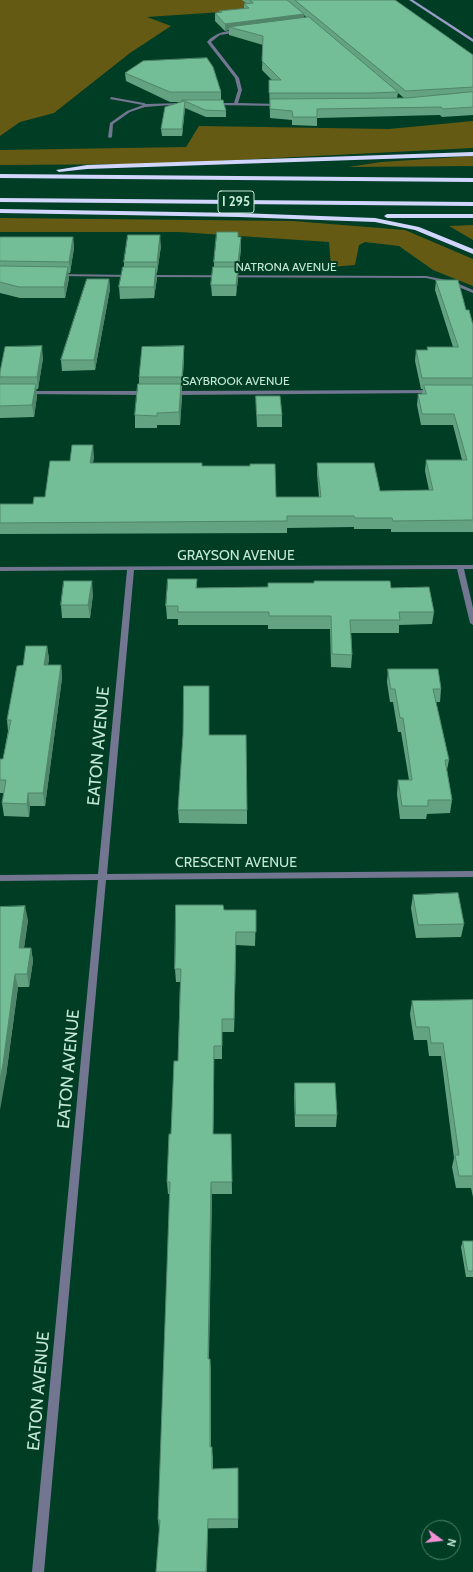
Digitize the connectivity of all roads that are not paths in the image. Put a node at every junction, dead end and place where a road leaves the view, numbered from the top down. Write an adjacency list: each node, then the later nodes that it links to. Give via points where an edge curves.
1 (411, 0): 3 (main road)
2 (243, 30): 8 (street, via 220,34 208,42 237,78 240,90)
3 (473, 41)
4 (111, 98): 5 (street)
5 (145, 104): 6 (street); 10 (street, via 124,114 111,124)
6 (190, 104)
7 (205, 104): 8 (street)
8 (236, 104): 9 (street)
9 (283, 105)
10 (110, 137)
11 (473, 154): 13 (highway, via 87,167)
12 (473, 173): 14 (highway)
13 (4, 176): 14 (highway, I 295)
14 (83, 177): 15 (highway, I 295)
15 (473, 180)
16 (0, 200): 17 (highway, I 295)
17 (473, 204)
18 (0, 211): 19 (highway)
19 (268, 216): 20 (highway); 21 (highway, via 349,218 400,224 435,234)
20 (473, 216)
21 (473, 252)
22 (53, 275): 23 (street, NATRONA AVENUE, via 426,278 450,282)
23 (473, 292)
24 (442, 392): 27 (street, SAYBROOK AVENUE)
25 (16, 393): 26 (street)
26 (151, 393)
27 (167, 393)
28 (460, 567): 29 (street, GRAYSON AVENUE); 30 (street, GRAYSON AVENUE); 32 (street)
29 (473, 567)
30 (131, 568): 31 (street, GRAYSON AVENUE); 34 (street, EATON AVENUE)
31 (0, 569)
32 (473, 624)
33 (473, 874): 34 (street, CRESCENT AVENUE)
34 (103, 877): 35 (street, CRESCENT AVENUE); 36 (street, EATON AVENUE)
35 (0, 878)
36 (38, 1572)

